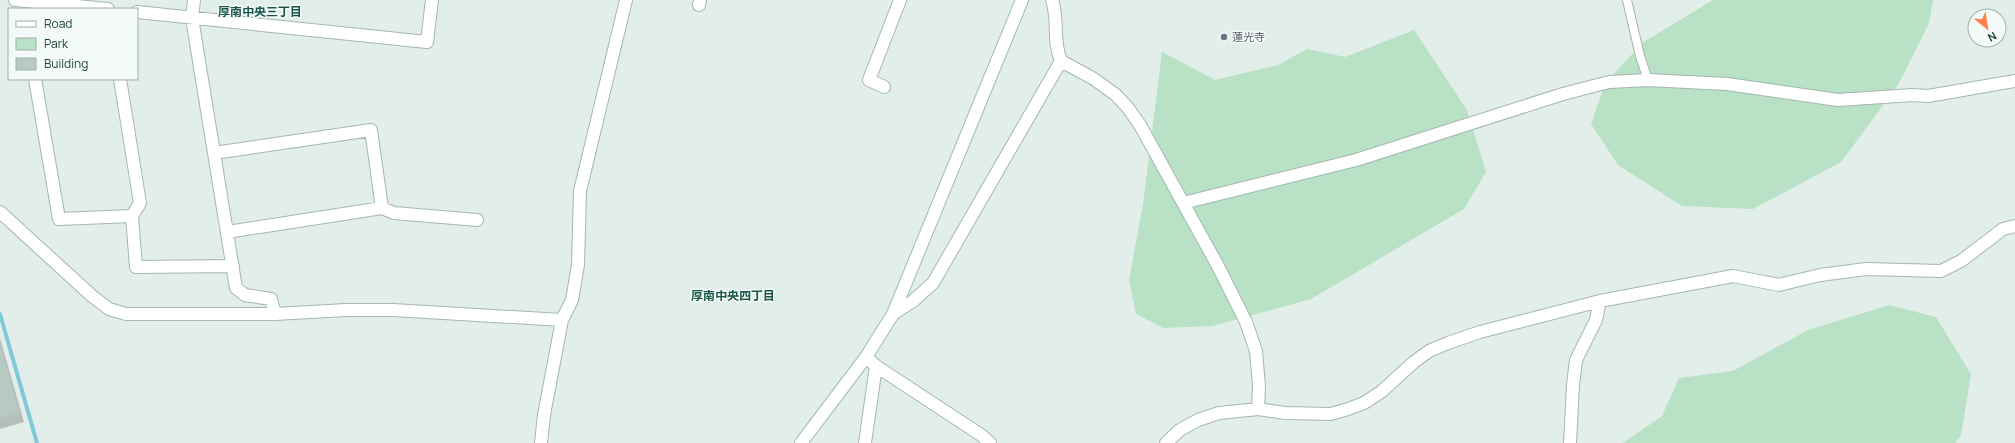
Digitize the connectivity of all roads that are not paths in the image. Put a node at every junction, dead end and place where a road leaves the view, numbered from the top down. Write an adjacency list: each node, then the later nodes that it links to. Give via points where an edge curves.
1 (194, 0): 11 (street)
2 (432, 0): 11 (street, via 428,42)
3 (626, 0): 30 (street, via 580,191 578,265 572,300)
4 (900, 0): 17 (street, via 869,80)
5 (1022, 0): 29 (street)
6 (1052, 0): 12 (street, via 1055,38)
7 (1627, 0): 15 (lane)
8 (20, 3): 9 (street)
9 (93, 8)
10 (138, 12): 11 (street)
11 (192, 18): 18 (street)
12 (1061, 61): 19 (street, via 1103,85 1128,108 1140,125); 29 (street, via 933,283)
13 (36, 80): 22 (street, via 59,219)
14 (120, 80): 22 (street, via 140,203)
15 (1648, 80): 16 (street, via 1727,84 1838,100 1928,96); 19 (street, via 1608,82 1562,94 1356,160)
16 (2015, 81)
17 (884, 87)
18 (214, 153): 20 (street, via 371,130); 25 (street)
19 (1182, 203): 33 (street, via 1246,322 1256,350)
20 (382, 208): 23 (street, via 394,214); 25 (street)
21 (0, 212): 28 (street, via 109,309 126,314 146,315)
22 (132, 216): 26 (street, via 136,267)
23 (477, 220)
24 (2015, 226): 27 (street, via 2003,229 1961,261 1941,271 1866,269 1820,275 1779,286 1733,276)
25 (227, 232): 26 (street)
26 (233, 266): 28 (street, via 236,288 245,295 271,299)
27 (1600, 301): 33 (street, via 1480,332 1448,343 1414,362 1381,392 1348,409 1331,414 1285,413); 39 (street, via 1596,320 1576,360)
28 (275, 314): 30 (street, via 393,310)
29 (893, 314): 31 (street)
30 (562, 320): 34 (street)
31 (866, 357): 32 (street); 35 (street)
32 (876, 366): 36 (street); 37 (street)
33 (1258, 409): 38 (street, via 1219,413 1198,420 1180,430)
34 (541, 443)
35 (801, 443)
36 (865, 443)
37 (990, 443)
38 (1166, 443)
39 (1570, 443)

